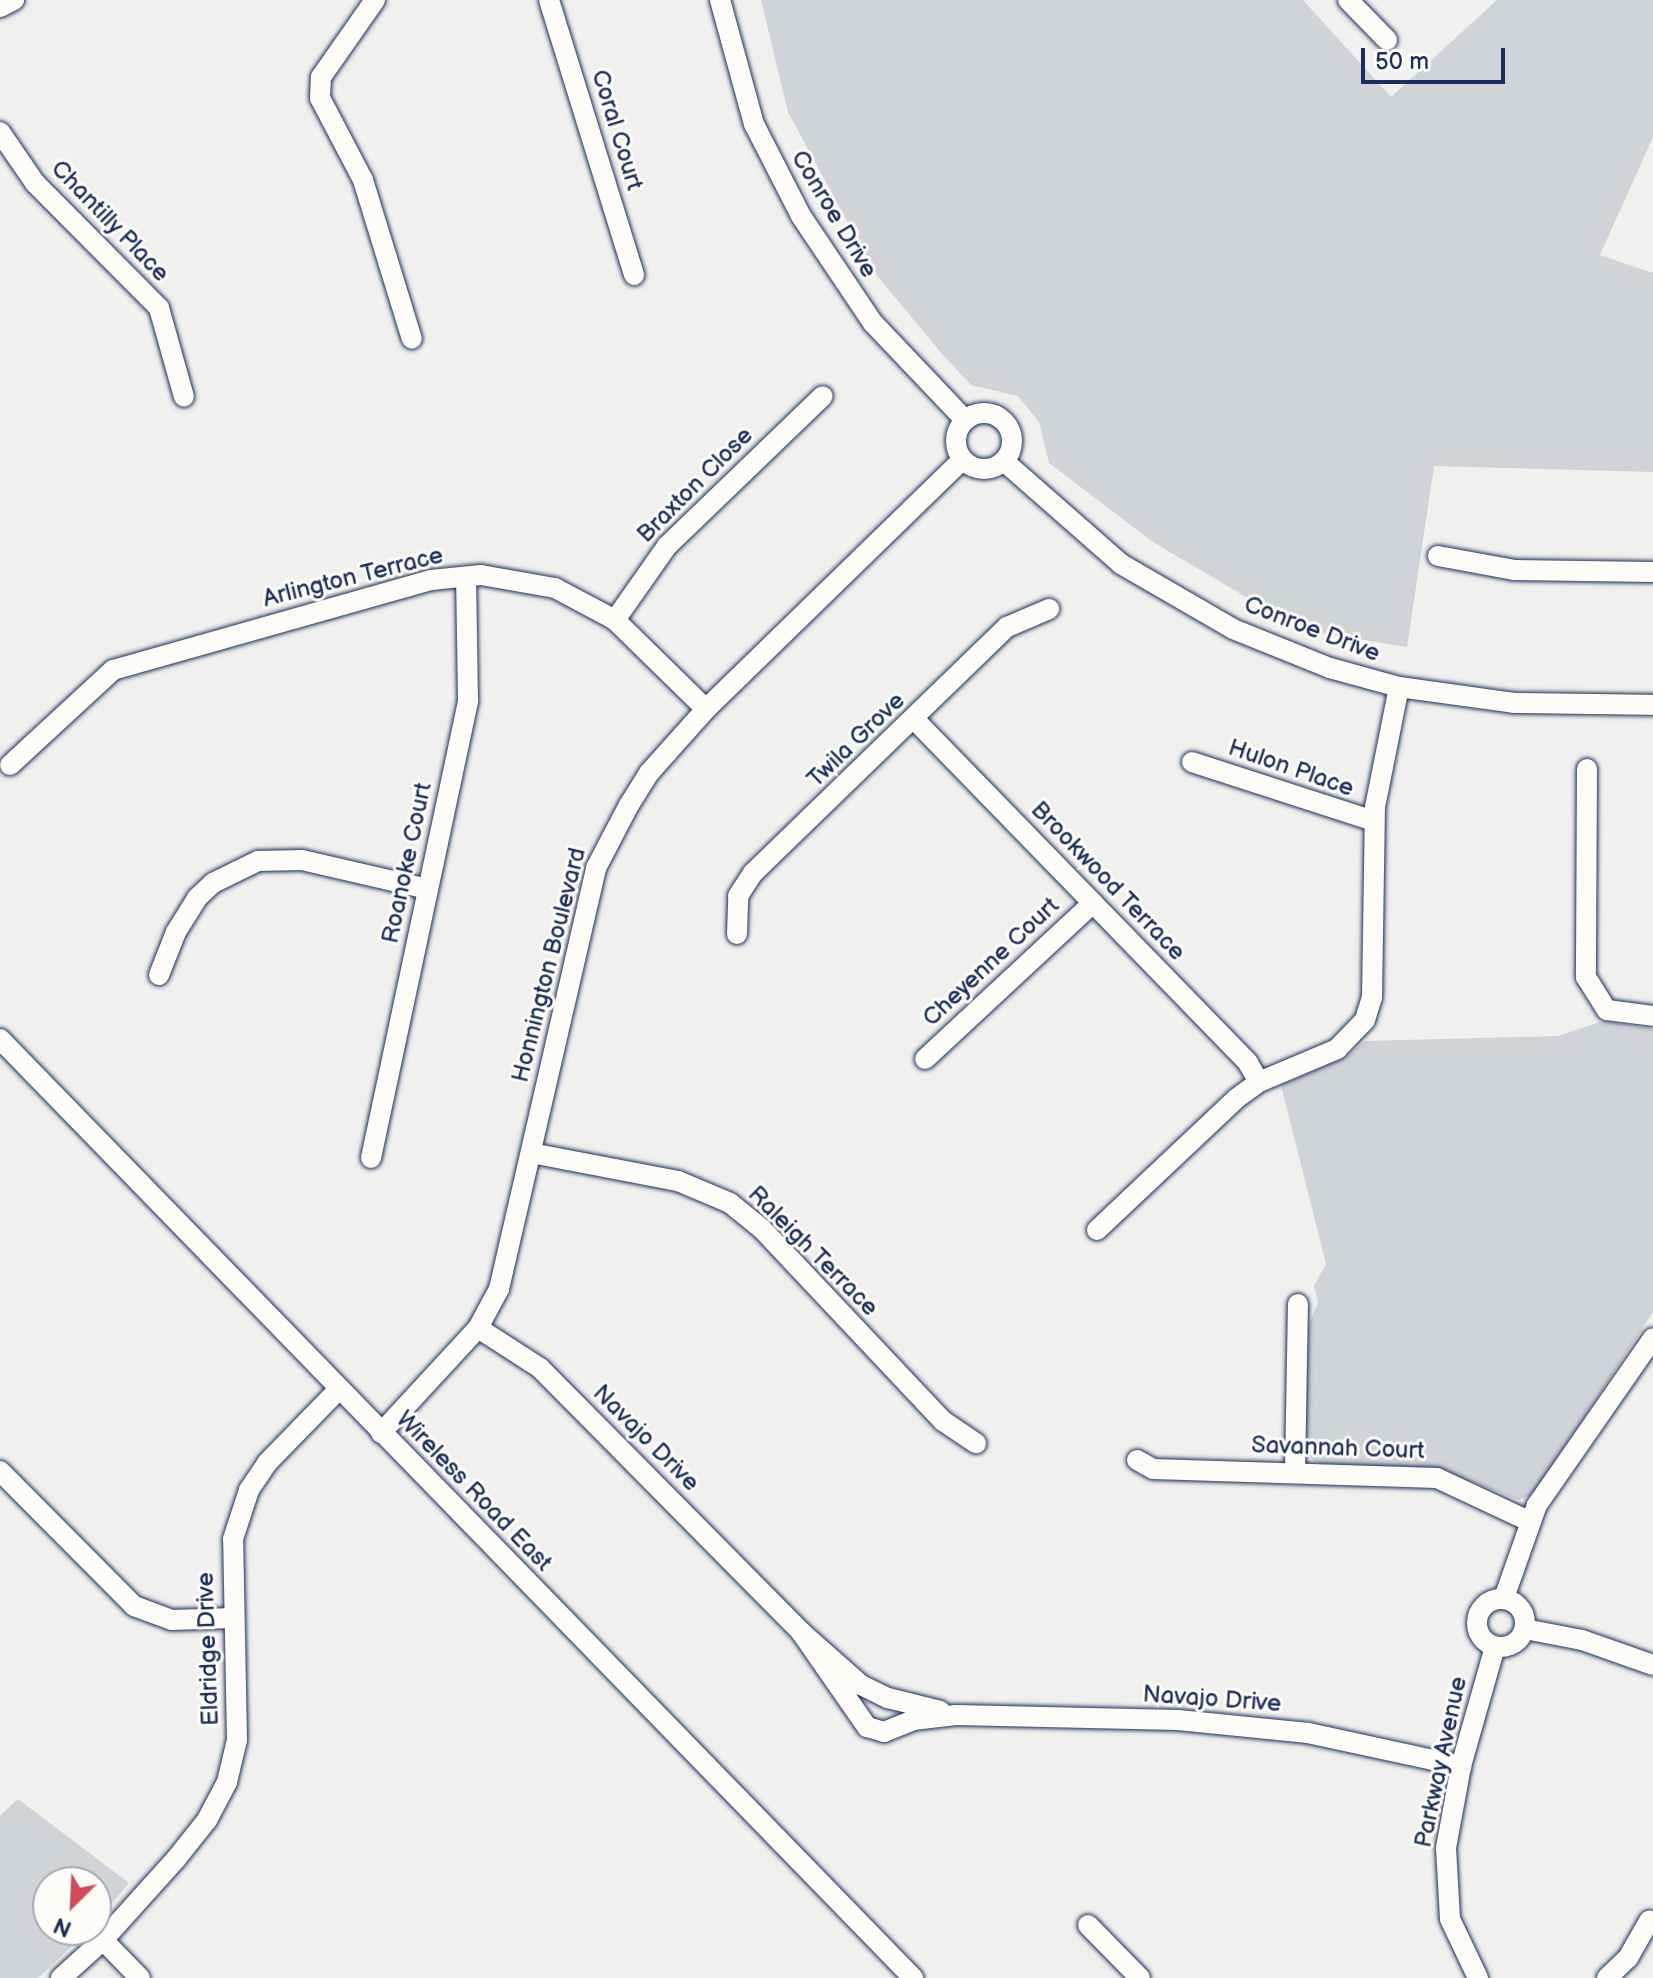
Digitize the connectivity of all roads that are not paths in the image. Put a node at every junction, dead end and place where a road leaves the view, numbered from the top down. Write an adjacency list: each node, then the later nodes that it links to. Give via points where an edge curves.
1 (14, 0): 6 (street)
2 (375, 0): 10 (street, via 321,77 320,98 363,180)
3 (549, 0): 9 (street, Coral Court)
4 (720, 0): 13 (street, Conroe Drive, via 754,124 801,216 873,323)
5 (1348, 0): 7 (street)
6 (0, 7)
7 (1387, 40)
8 (0, 132): 12 (street, Chantilly Place, via 35,183 159,308)
9 (634, 275)
10 (412, 339)
11 (823, 396): 20 (street, Braxton Close, via 667,546)
12 (184, 397)
13 (965, 420): 14 (street, via 955,442); 15 (street, via 983,413 1005,421 1013,441)
14 (962, 460): 15 (street, via 984,470); 23 (street, Honnington Boulevard)
15 (1005, 462): 21 (street, Conroe Drive, via 1121,564 1233,629 1330,668)
16 (1438, 556): 17 (street, via 1514,570)
17 (1653, 572)
18 (466, 577): 20 (street, Arlington Terrace, via 555,588); 26 (street, Arlington Terrace, via 431,580 291,616 113,670); 29 (street, Roanoke Court, via 468,700)
19 (1049, 609): 24 (street, Twila Grove, via 1007,627)
20 (615, 620): 23 (street, Arlington Terrace)
21 (1399, 687): 22 (street, Conroe Drive, via 1514,703); 28 (street)
22 (1653, 705)
23 (706, 709): 37 (street, Honnington Boulevard, via 649,773 596,868)
24 (915, 720): 30 (street, Brookwood Terrace); 31 (street, Twila Grove, via 753,873 738,896)
25 (1192, 762): 28 (street, Hulon Place)
26 (10, 765)
27 (1587, 769): 33 (street, via 1586,977 1607,1010)
28 (1374, 821): 36 (street, via 1372,997 1365,1020 1337,1049)
29 (428, 889): 32 (street, via 302,860 258,861 213,883 197,898); 38 (street, Roanoke Court)
30 (1093, 903): 35 (street, Cheyenne Court); 36 (street, Brookwood Terrace, via 1248,1063)
31 (737, 934)
32 (159, 975)
33 (1653, 1016)
34 (0, 1039): 43 (street, Wireless Road East)
35 (925, 1059)
36 (1259, 1082): 39 (street)
37 (531, 1153): 41 (street, Honnington Boulevard, via 511,1250 499,1289); 45 (street, Raleigh Terrace, via 678,1181 730,1203 762,1229 943,1421)
38 (371, 1158)
39 (1097, 1230)
40 (1298, 1304): 48 (street)
41 (478, 1328): 44 (street, Honnington Boulevard); 53 (street, Navajo Drive, via 540,1368)
42 (1653, 1339): 49 (street)
43 (339, 1389): 44 (street, Wireless Road East); 51 (street, Eldridge Drive, via 267,1463 249,1490 233,1539)
44 (381, 1433): 65 (street, Wireless Road East)
45 (976, 1443)
46 (1137, 1460): 48 (street, Savannah Court, via 1153,1469)
47 (0, 1471): 51 (street, via 134,1606 172,1620)
48 (1295, 1473): 49 (street, Savannah Court, via 1437,1478)
49 (1529, 1521): 50 (street)
50 (1504, 1598): 52 (street, via 1519,1606); 54 (street, via 1492,1600 1478,1613 1478,1631)
51 (232, 1618): 60 (street, Eldridge Drive, via 237,1740 227,1782 207,1820)
52 (1525, 1629): 54 (street, via 1510,1646); 55 (street, via 1582,1640)
53 (801, 1632): 56 (street, Navajo Drive, via 861,1685 888,1698); 56 (street, Navajo Drive, via 867,1727 884,1732 913,1720)
54 (1495, 1647): 57 (street, Parkway Avenue)
55 (1653, 1665)
56 (956, 1715): 57 (street, Navajo Drive, via 1192,1721 1308,1733)
57 (1461, 1766): 67 (street, Parkway Avenue, via 1446,1848 1445,1886 1457,1940)
58 (1649, 1921): 68 (street, via 1628,1958)
59 (1088, 1925): 66 (street)
60 (112, 1930)
61 (96, 1946): 63 (street, Eldridge Drive)
62 (109, 1946): 64 (street)
63 (61, 1978)
64 (140, 1978)
65 (913, 1978)
66 (1140, 1978)
67 (1478, 1978)
68 (1607, 1978)

